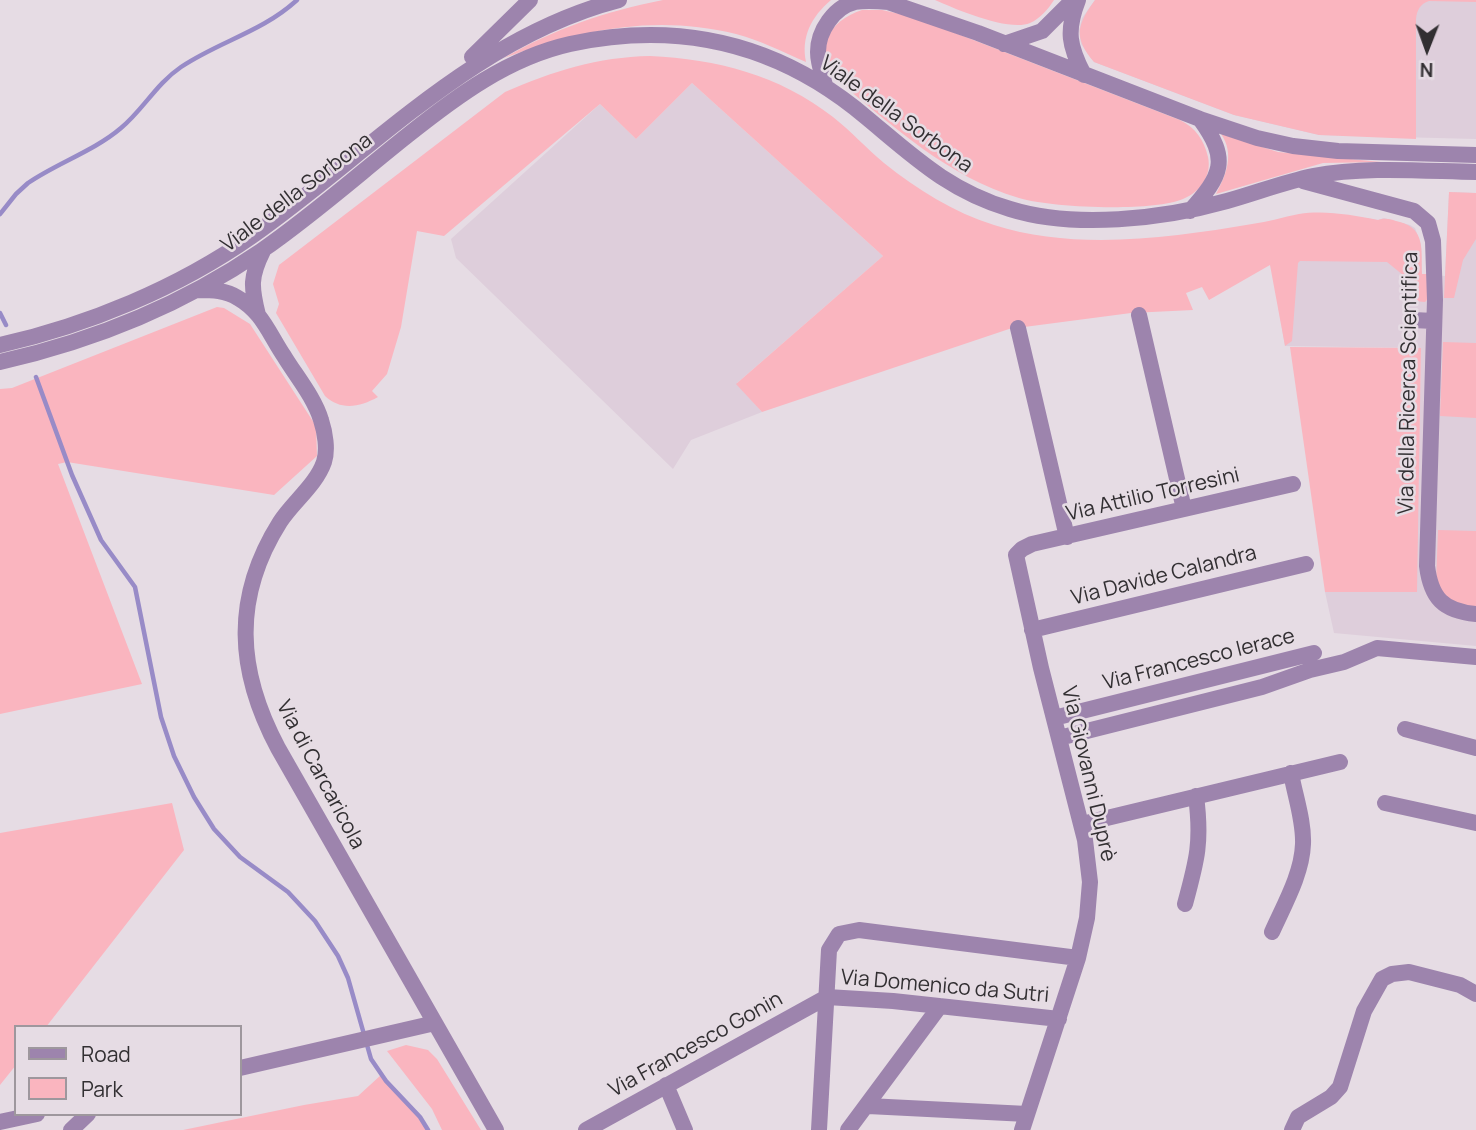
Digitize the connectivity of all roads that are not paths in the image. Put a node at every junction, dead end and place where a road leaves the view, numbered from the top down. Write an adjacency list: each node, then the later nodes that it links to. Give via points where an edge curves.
1 (530, 0): 8 (street)
2 (619, 0): 8 (street, Viale della Sorbona, via 514,41)
3 (1076, 0): 5 (street, via 1042,31); 6 (street, via 1070,38)
4 (885, 1): 5 (street); 7 (street, via 849,4 828,23 818,46)
5 (1004, 44): 6 (street)
6 (1084, 75): 9 (street)
7 (825, 85): 13 (street, Viale della Sorbona, via 934,174 992,203 1063,218); 14 (street, Viale della Sorbona, via 762,54 683,36 624,35 557,47 511,65 461,95)
8 (442, 87): 21 (street, Viale della Sorbona, via 269,223 217,258 125,304)
9 (1200, 119): 10 (street, via 1305,148); 13 (street, via 1216,144 1219,164 1210,187)
10 (1476, 155)
11 (1476, 172): 12 (street, Viale della Sorbona, via 1353,171)
12 (1297, 180): 13 (street, Viale della Sorbona); 19 (street, Via della Ricerca Scientifica, via 1424,218 1433,242)
13 (1190, 211)
14 (264, 249): 15 (street, Viale della Sorbona); 16 (street, Via di Carcaricola, via 252,278)
15 (195, 290): 16 (street, Via di Carcaricola, via 229,293); 22 (street, Viale della Sorbona, via 103,332)
16 (258, 315): 49 (street, Via di Carcaricola, via 319,414 326,450 317,475 271,538 250,590 244,632 250,679 278,748)
17 (1139, 315): 24 (street)
18 (1413, 320): 19 (street)
19 (1434, 321): 28 (street, Via della Ricerca Scientifica, via 1428,574 1439,600 1454,610)
20 (1018, 328): 25 (street)
21 (0, 345)
22 (0, 362)
23 (1293, 484): 24 (street, Via Attilio Torresini)
24 (1184, 509): 25 (street, Via Attilio Torresini)
25 (1067, 537): 26 (street, Via Attilio Torresini)
26 (1022, 549): 29 (street, Via Giovanni Duprè, via 1016,561)
27 (1306, 564): 29 (street, Via Davide Calandra)
28 (1476, 614)
29 (1032, 630): 32 (street, Via Giovanni Duprè)
30 (1314, 653): 32 (street, Via Francesco Ierace)
31 (1476, 657): 34 (street, via 1377,648 1344,663 1262,687)
32 (1054, 718): 34 (street, Via Giovanni Duprè)
33 (1405, 729): 35 (street)
34 (1059, 738): 41 (street, Via Giovanni Duprè)
35 (1476, 748)
36 (1340, 762): 37 (street)
37 (1291, 774): 38 (street); 43 (street, via 1303,851)
38 (1196, 796): 41 (street); 42 (street, via 1199,847)
39 (1385, 803): 40 (street)
40 (1476, 823)
41 (1082, 824): 44 (street, Via Giovanni Duprè, via 1090,882)
42 (1185, 904)
43 (1272, 932)
44 (1078, 958): 46 (street, via 846,932 835,937 829,950); 48 (street, Via Giovanni Duprè)
45 (1476, 994): 57 (street, via 1414,973 1382,979 1361,1018 1340,1087)
46 (827, 997): 47 (street, Via Domenico da Sutri); 51 (street, Via Francesco Gonin); 62 (street)
47 (940, 1006): 48 (street, Via Domenico da Sutri); 52 (street)
48 (1059, 1019): 56 (street, Via Giovanni Duprè)
49 (435, 1023): 50 (street); 59 (street, Via di Carcaricola)
50 (242, 1068)
51 (666, 1086): 60 (street, Via Francesco Gonin); 61 (street)
52 (868, 1106): 56 (street); 63 (street)
53 (86, 1116): 58 (street)
54 (30, 1120): 55 (street)
55 (0, 1122)
56 (1025, 1122)
57 (1293, 1126)
58 (71, 1130)
59 (496, 1130)
60 (586, 1130)
61 (685, 1130)
62 (818, 1130)
63 (848, 1130)

